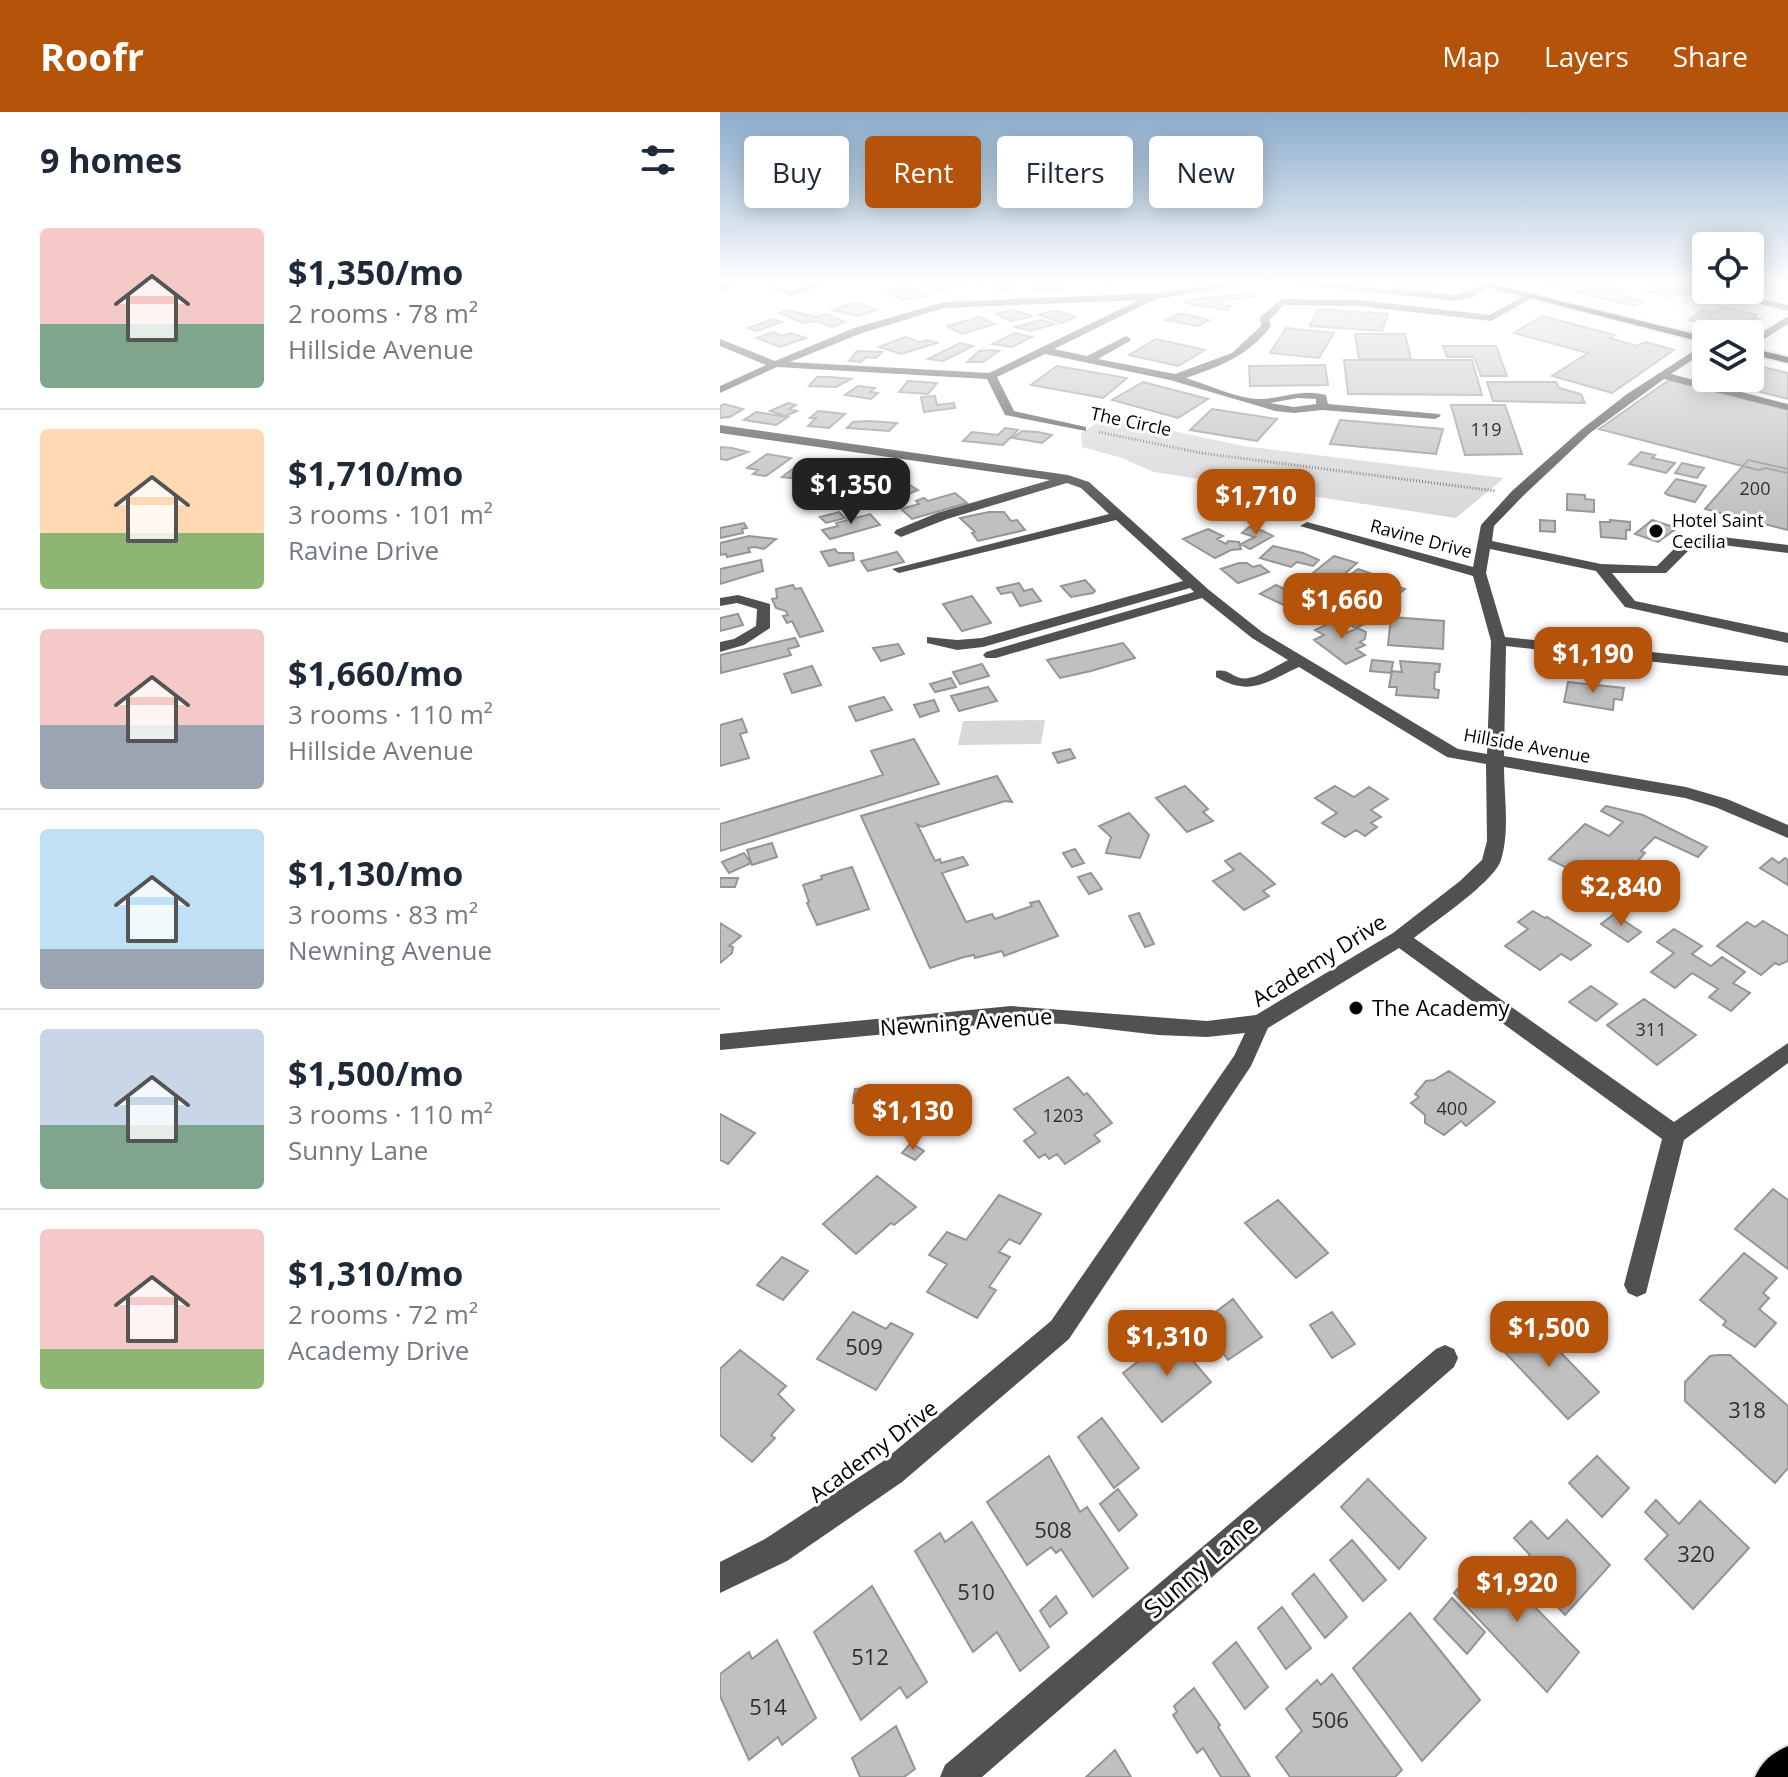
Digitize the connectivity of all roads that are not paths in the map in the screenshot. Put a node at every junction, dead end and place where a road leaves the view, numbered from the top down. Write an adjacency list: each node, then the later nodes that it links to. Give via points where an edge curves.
1 (766, 361): 7 (street)
2 (783, 361): 7 (street)
3 (1021, 361): 9 (street)
4 (1091, 361): 10 (street)
5 (1227, 361): 10 (street)
6 (1684, 361): 8 (street, Academy Drive)
7 (774, 364): 9 (street); 11 (street)
8 (1663, 375): 12 (street); 20 (street, Academy Drive, via 1586,431 1517,494 1488,525)
9 (991, 376): 15 (street, The Circle, via 1009,413)
10 (1175, 378): 13 (street, via 1256,403 1309,393 1322,397 1322,407)
11 (720, 390)
12 (1788, 407)
13 (1435, 416)
14 (720, 429): 16 (street, Hillside Avenue)
15 (1082, 429)
16 (1068, 479): 17 (street, Hillside Avenue, via 1085,485); 19 (street)
17 (1119, 515): 23 (street); 25 (street, Hillside Avenue)
18 (1307, 526): 24 (street, Ravine Drive)
19 (901, 533)
20 (1484, 544): 22 (street); 24 (street, Academy Drive)
21 (1788, 549): 22 (street, via 1714,540 1683,548 1661,570)
22 (1601, 568): 27 (street, via 1630,604)
23 (899, 569)
24 (1479, 573): 29 (street, Academy Drive)
25 (1199, 588): 28 (street, via 983,642 957,645); 31 (street); 32 (street, Hillside Avenue, via 1257,635)
26 (720, 602): 30 (street, via 738,599 765,607 763,628)
27 (1788, 638)
28 (932, 640)
29 (1499, 641): 33 (street); 35 (street, Academy Drive)
30 (720, 647)
31 (991, 655)
32 (1300, 661): 34 (street, via 1240,684); 35 (street, Hillside Avenue, via 1453,753)
33 (1788, 671)
34 (1222, 674)
35 (1495, 761): 36 (street, Hillside Avenue, via 1686,793); 37 (street, Academy Drive, via 1496,841 1491,862)
36 (1788, 832)
37 (1400, 938): 38 (street, Academy Drive); 41 (street)
38 (1260, 1023): 39 (street, Newning Avenue, via 1207,1029 1011,1014); 44 (street, Academy Drive, via 1243,1060 1060,1330 892,1472 776,1550)
39 (720, 1042)
40 (1788, 1051): 41 (street)
41 (1674, 1135): 42 (street)
42 (1637, 1285)
43 (1445, 1358): 46 (street, Sunny Lane)
44 (720, 1578)
45 (1788, 1763): 47 (main road)
46 (957, 1777)
47 (1772, 1777)

